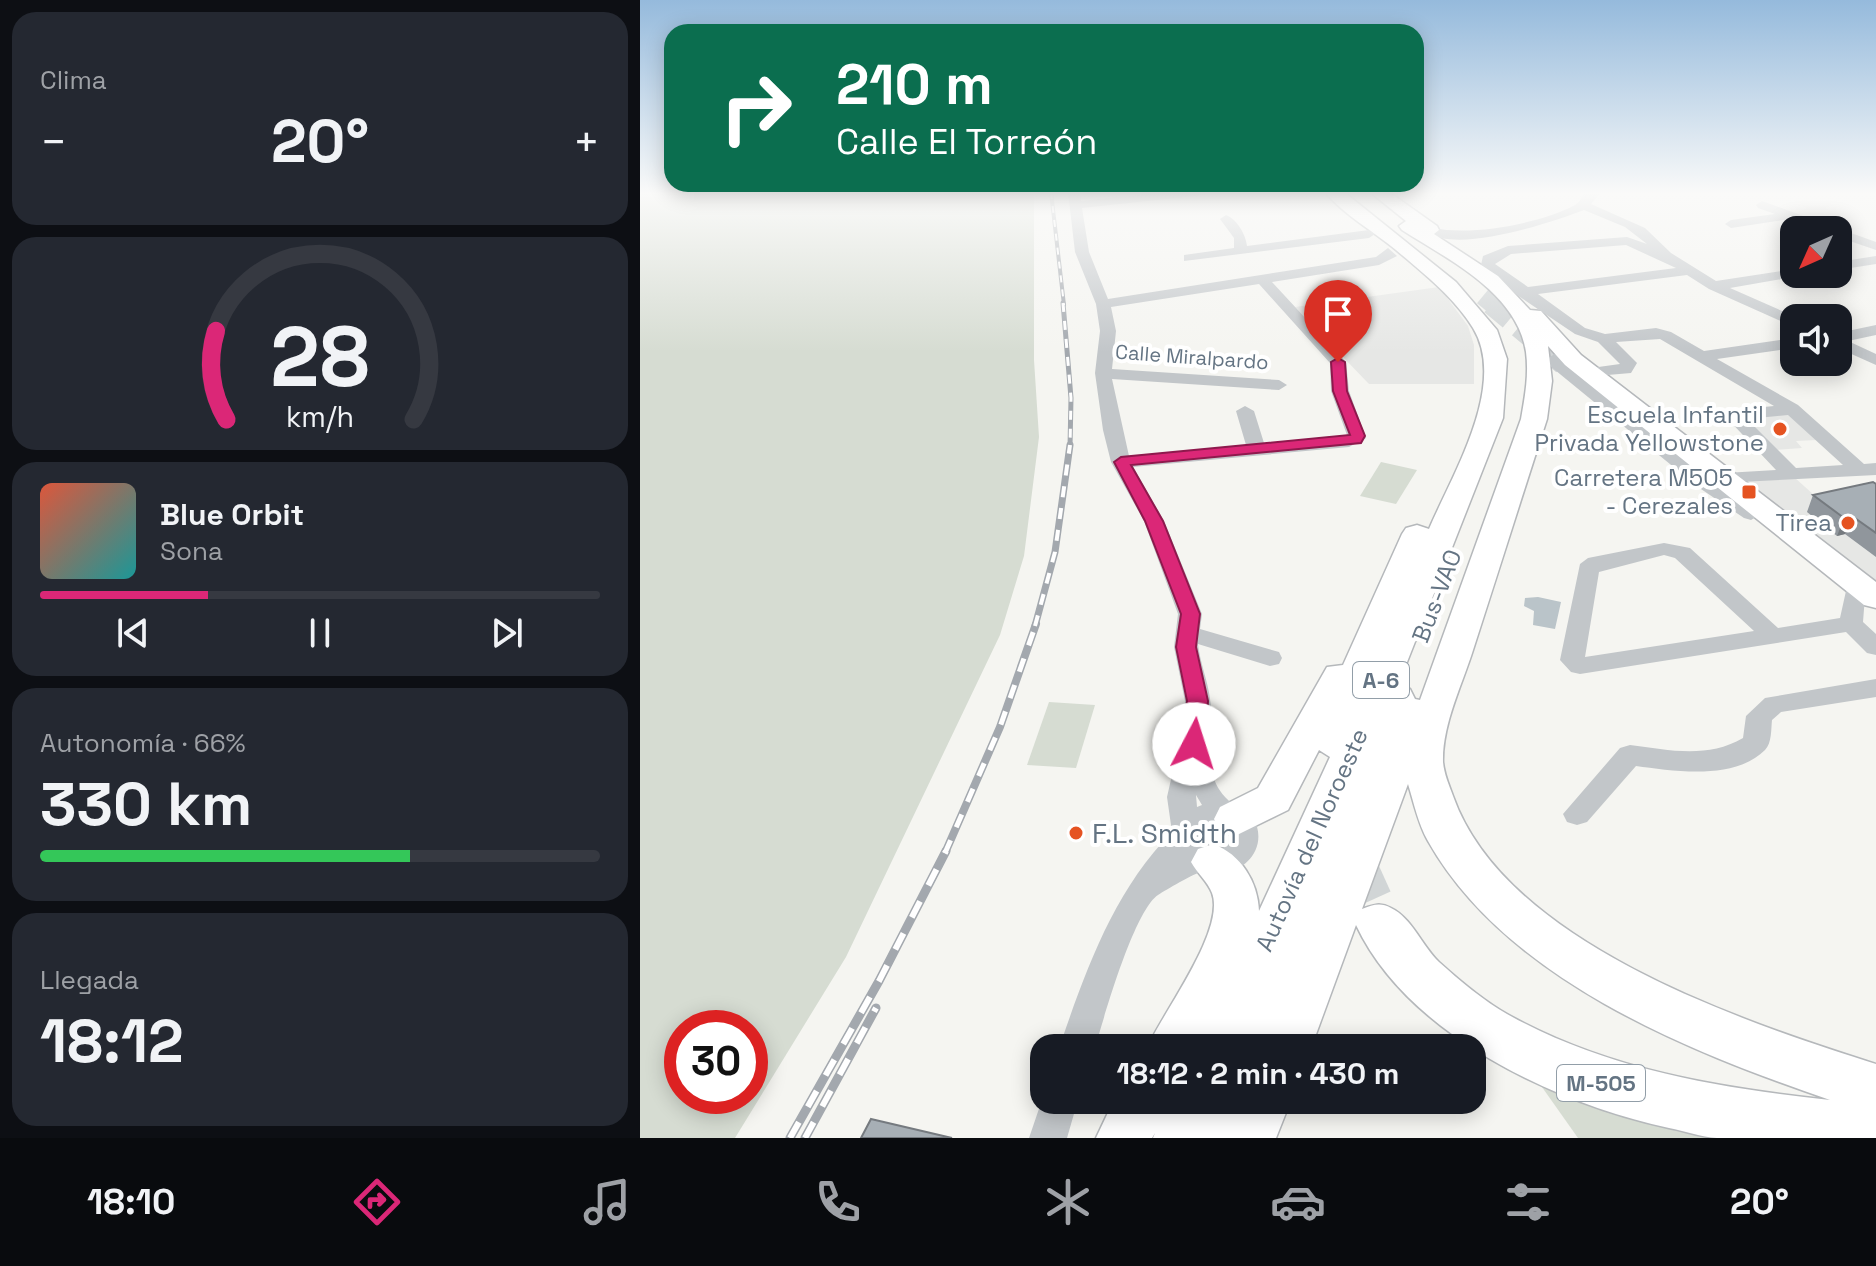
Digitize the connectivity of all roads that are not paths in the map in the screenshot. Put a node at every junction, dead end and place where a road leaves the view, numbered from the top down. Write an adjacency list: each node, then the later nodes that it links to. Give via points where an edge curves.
1 (1081, 245): 25 (street)
2 (1241, 245): 14 (street)
3 (1279, 245): 14 (street)
4 (1392, 245): 21 (street, via 1390,256 1379,261)
5 (1403, 245): 24 (highway, Autovía del Noroeste / A-6)
6 (1410, 245): 24 (highway)
7 (1413, 245): 61 (highway, Bus-VAO, via 1486,308 1507,345 1511,389 1497,441 1366,778)
8 (1424, 245): 62 (highway, Autovía del Noroeste / A-6, via 1480,281 1514,315 1530,352 1530,386 1390,785)
9 (1429, 245): 63 (highway, via 1473,268 1510,298 1533,330 1541,364 1534,419 1424,755 1431,800 1442,827 1497,899 1603,977 1698,1027)
10 (1459, 245): 34 (highway, via 1514,296)
11 (1555, 245): 23 (street, via 1491,256 1488,265)
12 (1638, 245): 15 (street)
13 (1655, 245): 15 (street)
14 (1241, 251): 16 (street)
15 (1666, 256): 19 (street)
16 (1189, 258)
17 (1876, 260): 18 (street)
18 (1852, 264)
19 (1687, 271): 22 (street); 23 (street)
20 (1780, 275): 22 (street)
21 (1262, 279): 25 (street); 39 (street, via 1338,362 1340,391 1357,436)
22 (1714, 286): 26 (street)
23 (1522, 292): 29 (street, via 1580,331)
24 (1477, 302): 45 (highway, via 1466,313 1481,351 1481,376 1466,423); 60 (highway, Autovía del Noroeste / A-6, via 1495,352 1497,380 1490,418 1344,772)
25 (1103, 304): 35 (street, via 1108,331)
26 (1780, 316)
27 (1876, 330): 28 (street)
28 (1852, 336)
29 (1604, 339): 32 (street, via 1656,333); 34 (street, via 1628,367)
30 (1780, 345): 32 (street)
31 (1852, 347): 33 (street)
32 (1703, 356): 37 (street)
33 (1876, 360)
34 (1576, 366): 43 (highway); 44 (street, via 1559,356 1552,361)
35 (1103, 373): 36 (street, Calle Miralpardo); 40 (street)
36 (1279, 385)
37 (1792, 409): 41 (street); 42 (street, via 1733,415)
38 (1245, 411): 39 (street)
39 (1257, 449): 40 (street)
40 (1121, 462): 47 (street, via 1154,521 1182,589 1190,614)
41 (1868, 469): 42 (street)
42 (1791, 474): 43 (street)
43 (1712, 475): 44 (highway); 46 (highway, via 1782,524)
44 (1751, 514): 46 (highway)
45 (1386, 606): 53 (highway, via 1342,709); 55 (highway, via 1321,708 1273,799)
46 (1864, 608): 48 (street); 49 (street)
47 (1188, 633): 50 (street); 52 (street, via 1187,662 1198,701)
48 (1772, 635): 48 (street, via 1580,666 1572,660 1588,569 1664,549 1682,553)
49 (1876, 647)
50 (1270, 658)
51 (1876, 688): 54 (street, via 1774,704 1759,716 1756,743 1737,756 1695,764 1630,755)
52 (1194, 744): 55 (street, via 1197,772); 56 (street, via 1181,797)
53 (1335, 744)
54 (1577, 814)
55 (1229, 816): 56 (street, via 1200,818); 56 (street, via 1246,834 1242,851 1234,857)
56 (1196, 848): 58 (street, via 1147,886 1121,927); 59 (highway, via 1224,873 1236,897 1233,930)
57 (1378, 923): 69 (highway, M-505, via 1421,977 1487,1030 1557,1066 1634,1094 1748,1118)
58 (1082, 1034)
59 (1181, 1034)
60 (1227, 1034)
61 (1256, 1034)
62 (1291, 1034)
63 (1876, 1090)
64 (1056, 1114): 70 (street)
65 (1136, 1114): 71 (highway)
66 (1191, 1114): 72 (highway)
67 (1223, 1114): 73 (highway)
68 (1258, 1114): 74 (highway)
69 (1876, 1133)
70 (1048, 1138)
71 (1123, 1138)
72 (1180, 1138)
73 (1213, 1138)
74 (1249, 1138)

